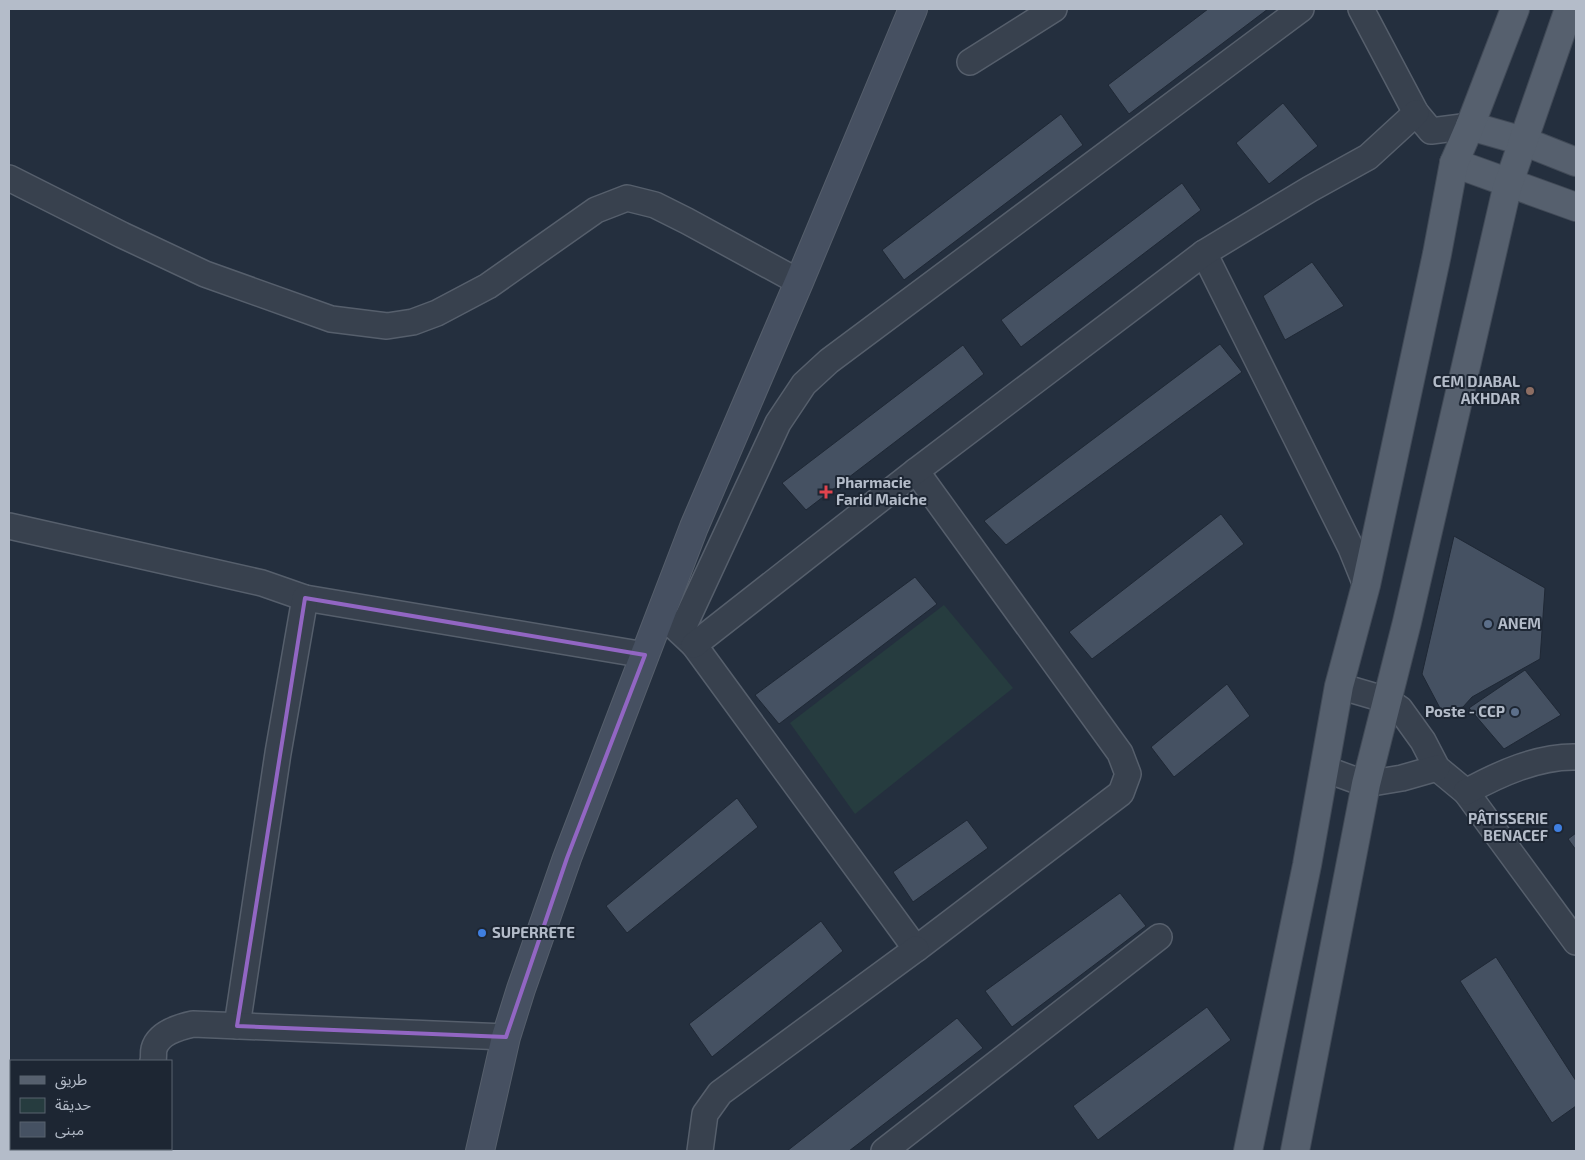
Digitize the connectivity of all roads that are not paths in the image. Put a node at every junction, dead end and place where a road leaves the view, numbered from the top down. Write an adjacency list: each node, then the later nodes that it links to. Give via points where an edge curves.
1 (913, 9): 17 (main road)
2 (1054, 9): 7 (street)
3 (1301, 9): 23 (street, via 830,361 804,384 778,423)
4 (1361, 9): 8 (street)
5 (1515, 9): 9 (main road)
6 (1569, 26): 10 (main road)
7 (970, 62)
8 (1424, 122): 9 (street); 12 (street); 16 (street)
9 (1470, 126): 10 (main road); 12 (main road)
10 (1523, 141): 11 (main road); 14 (main road)
11 (1576, 162)
12 (1454, 163): 14 (main road); 20 (main road)
13 (9, 178): 17 (street, via 205,274 331,319 387,326 412,322 437,312 488,286 596,210 627,198 655,205)
14 (1509, 182): 15 (main road); 26 (main road)
15 (1576, 207)
16 (1204, 253): 18 (street); 20 (street)
17 (799, 282): 22 (main road, via 694,527)
18 (916, 472): 23 (street); 34 (street, via 1120,753 1128,774 1121,793)
19 (9, 526): 21 (street, via 262,582)
20 (1366, 585): 25 (main road)
21 (305, 598): 24 (street); 35 (street)
22 (661, 614): 23 (street); 24 (main road)
23 (687, 639): 34 (street)
24 (645, 655): 36 (main road, via 567,858)
25 (1340, 686): 26 (street); 29 (main road)
26 (1387, 700): 28 (street, via 1400,709 1412,724); 30 (main road)
27 (1576, 757): 31 (street, via 1529,764)
28 (1437, 768): 30 (street); 31 (street)
29 (1325, 769): 30 (street); 41 (main road)
30 (1366, 784): 42 (main road)
31 (1466, 792): 33 (street)
32 (1159, 937): 40 (street)
33 (1576, 942)
34 (916, 949): 39 (street, via 720,1093 705,1114)
35 (237, 1026): 36 (street); 37 (street, via 193,1024 180,1027 161,1037 154,1048)
36 (506, 1037): 38 (main road)
37 (154, 1060)
38 (480, 1151)
39 (700, 1151)
40 (884, 1151)
41 (1248, 1151)
42 (1295, 1151)

